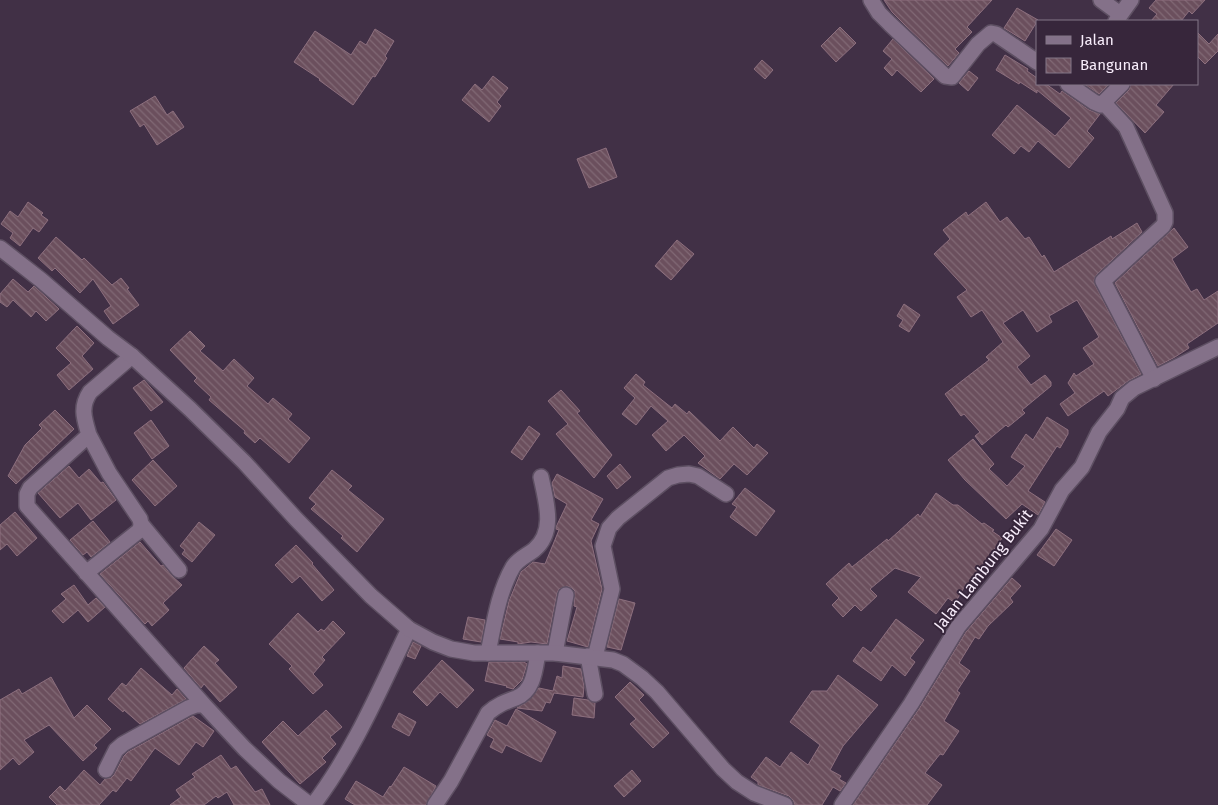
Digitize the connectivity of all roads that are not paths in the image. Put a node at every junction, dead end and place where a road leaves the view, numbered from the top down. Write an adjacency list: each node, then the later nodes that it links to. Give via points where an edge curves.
1 (871, 0): 5 (street, via 879,13 945,76 952,77 978,44 991,34 996,34)
2 (1102, 0): 4 (street)
3 (1131, 0): 4 (street)
4 (1118, 18)
5 (1036, 61)
6 (1069, 85): 8 (street, via 1094,102)
7 (1121, 85): 8 (street)
8 (1104, 103): 12 (street, via 1126,127 1165,213 1163,226 1103,281)
9 (0, 248): 11 (street)
10 (1218, 347): 12 (street, Jalan Lambung Bukit)
11 (132, 356): 13 (street, via 86,399 83,412); 20 (street, via 244,462 371,596)
12 (1154, 379): 31 (street, Jalan Lambung Bukit, via 1122,398 1099,432 1082,467 1062,490 1041,528 958,627 911,704)
13 (88, 435): 16 (street); 18 (street, via 30,488 26,500 27,506)
14 (541, 477): 21 (street, via 548,520 546,532 534,550 514,565 508,577)
15 (726, 494): 24 (street, via 698,476 689,474 668,478 609,528 603,546 612,589)
16 (141, 524): 17 (street); 18 (street, via 140,530)
17 (179, 570)
18 (86, 573): 26 (street)
19 (566, 595): 23 (street)
20 (409, 629): 21 (street, via 451,649); 28 (street, via 341,765)
21 (488, 653): 22 (street)
22 (538, 653): 23 (street); 29 (street, via 531,685 526,692 488,713)
23 (554, 654): 24 (street)
24 (591, 656): 25 (street); 30 (street, via 613,660 631,670 657,692 737,782 754,793)
25 (595, 694)
26 (204, 705): 27 (street, via 188,708 123,744 116,750); 28 (street, via 279,781)
27 (106, 770)
28 (312, 805)
29 (435, 805)
30 (785, 805)
31 (842, 805)

